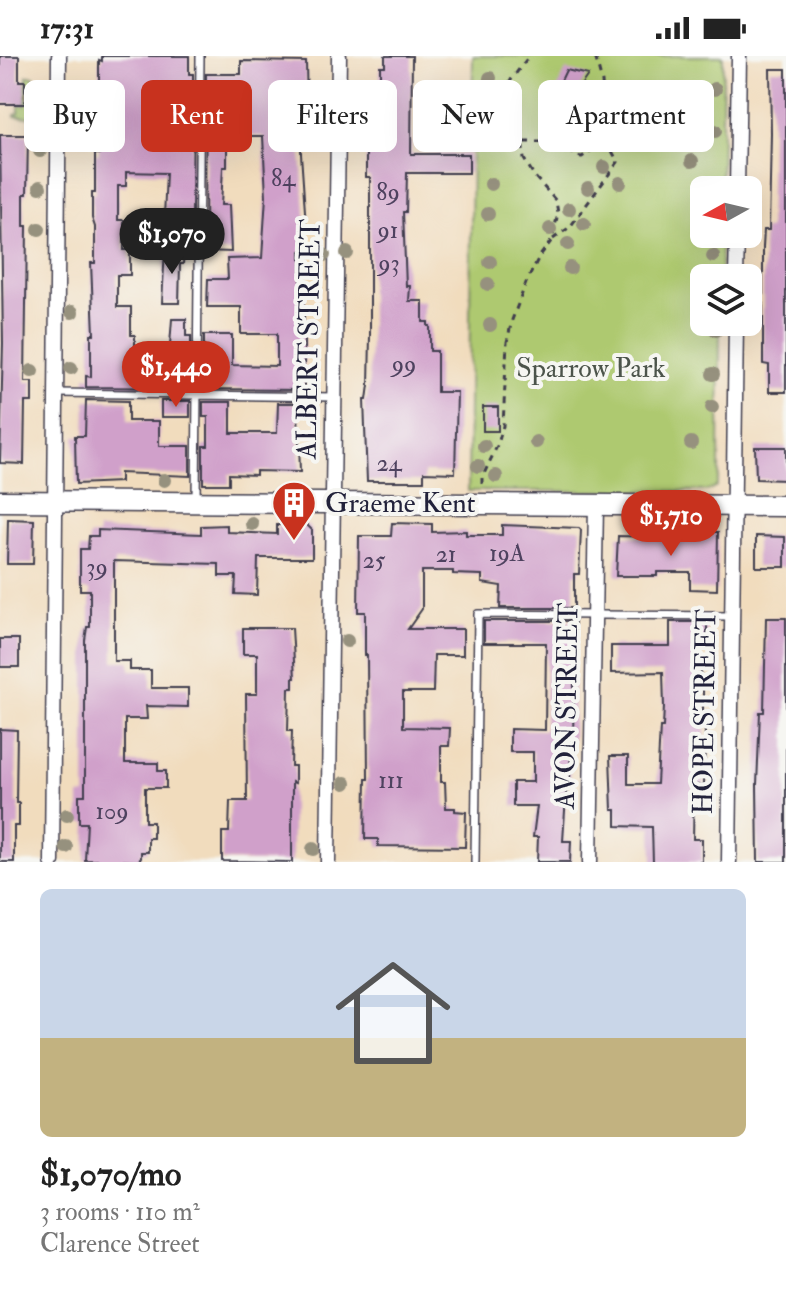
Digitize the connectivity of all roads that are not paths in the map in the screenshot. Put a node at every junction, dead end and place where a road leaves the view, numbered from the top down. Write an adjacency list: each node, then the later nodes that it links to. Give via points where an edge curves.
1 (59, 56): 7 (street)
2 (200, 56): 8 (lane)
3 (339, 56): 9 (street, ALBERT STREET)
4 (739, 56): 5 (street)
5 (737, 176)
6 (736, 336): 15 (street, HOPE STREET)
7 (56, 393): 8 (lane); 11 (street)
8 (197, 395): 9 (lane); 12 (lane)
9 (335, 397): 13 (street, ALBERT STREET)
10 (0, 501): 11 (street)
11 (55, 502): 12 (street); 19 (street)
12 (196, 502): 13 (street)
13 (333, 504): 14 (street); 20 (street, ALBERT STREET)
14 (596, 504): 15 (street); 17 (street, AVON STREET)
15 (734, 506): 16 (street); 18 (street, HOPE STREET)
16 (786, 506)
17 (594, 615): 18 (lane); 21 (lane, via 478,614); 22 (street, AVON STREET)
18 (733, 616): 23 (street, HOPE STREET)
19 (52, 862)
20 (328, 862)
21 (475, 862)
22 (590, 862)
23 (729, 862)

